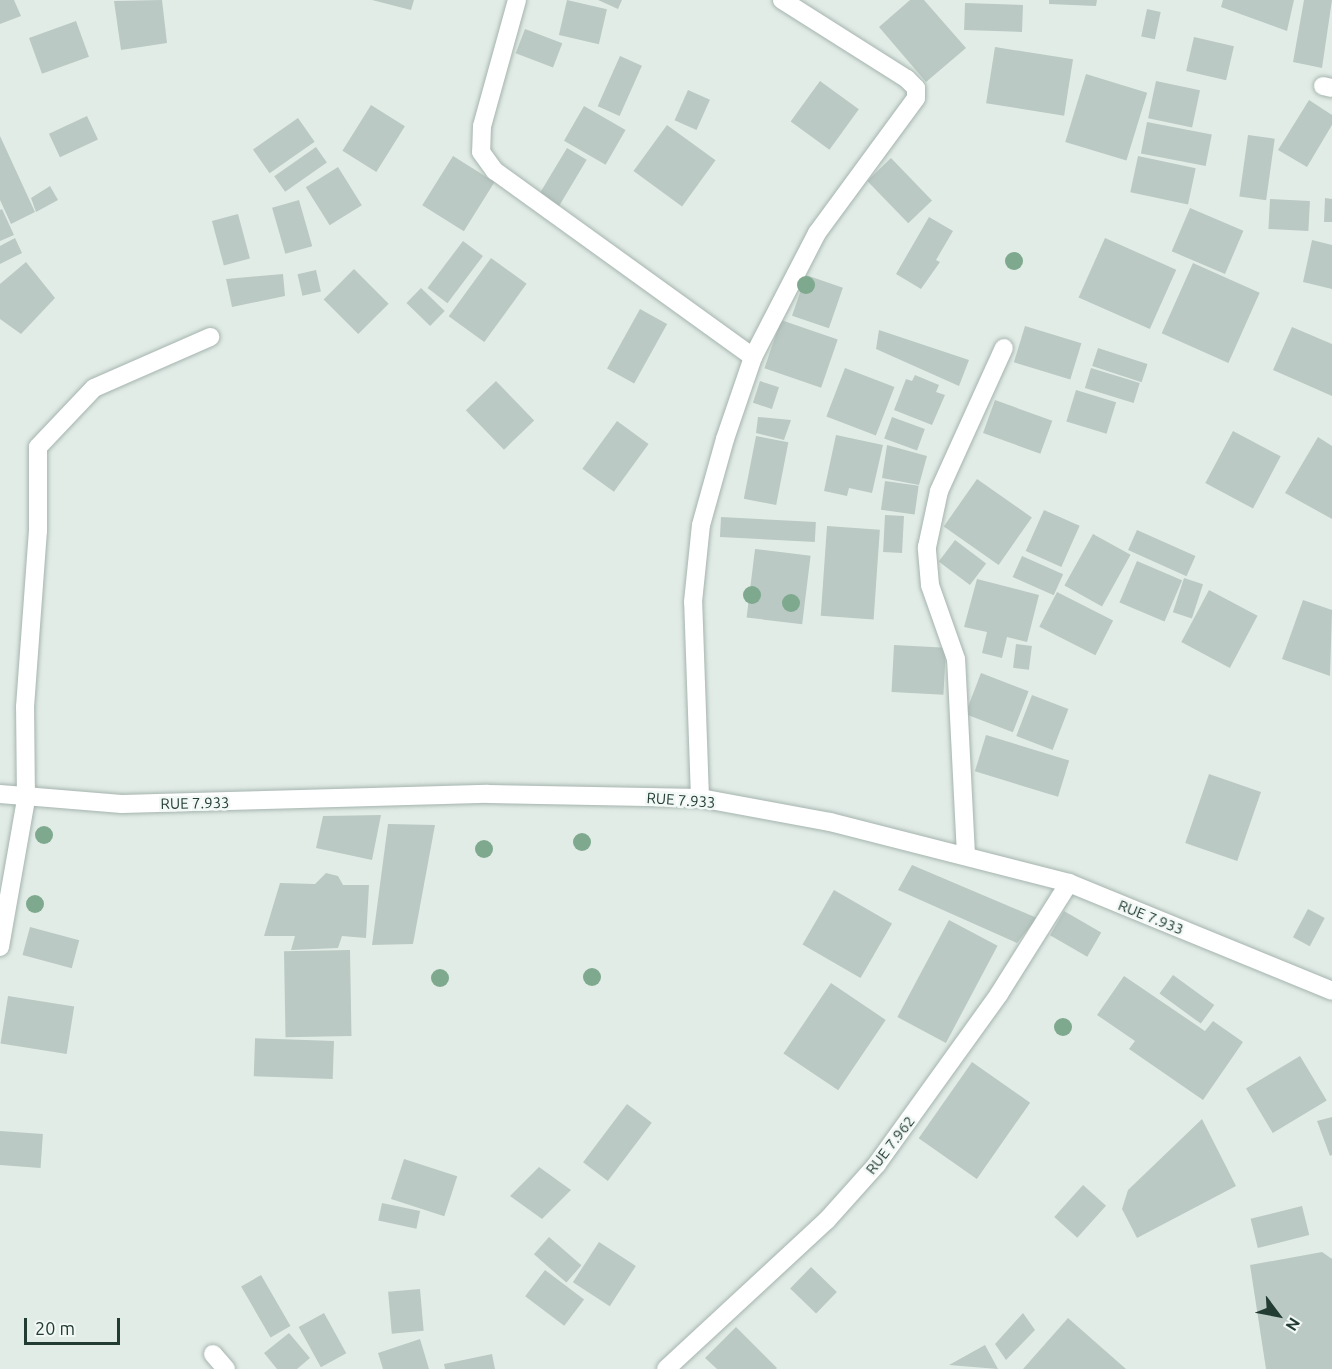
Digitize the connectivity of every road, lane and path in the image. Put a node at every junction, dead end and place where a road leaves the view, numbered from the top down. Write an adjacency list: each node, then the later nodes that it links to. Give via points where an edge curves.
1 (517, 0): 5 (street, via 482,126 481,152 495,171)
2 (782, 0): 5 (street, via 907,79 916,88 916,98 817,233)
3 (210, 337): 8 (street, via 94,388 38,447 38,531 24,707)
4 (1004, 348): 9 (street, via 939,491 927,547 930,585 956,659)
5 (753, 357): 7 (street, via 701,525 693,602)
6 (0, 794): 8 (street, RUE 7.933)
7 (700, 798): 8 (street, RUE 7.933, via 488,794 133,804); 9 (street, RUE 7.933)
8 (26, 799): 11 (street)
9 (966, 855): 10 (street, RUE 7.933)
10 (1069, 883): 12 (street, RUE 7.933); 15 (street, RUE 7.962, via 999,994 877,1164 827,1220)
11 (0, 947)
12 (1332, 991)
13 (213, 1354): 14 (street)
14 (226, 1369)
15 (666, 1369)

